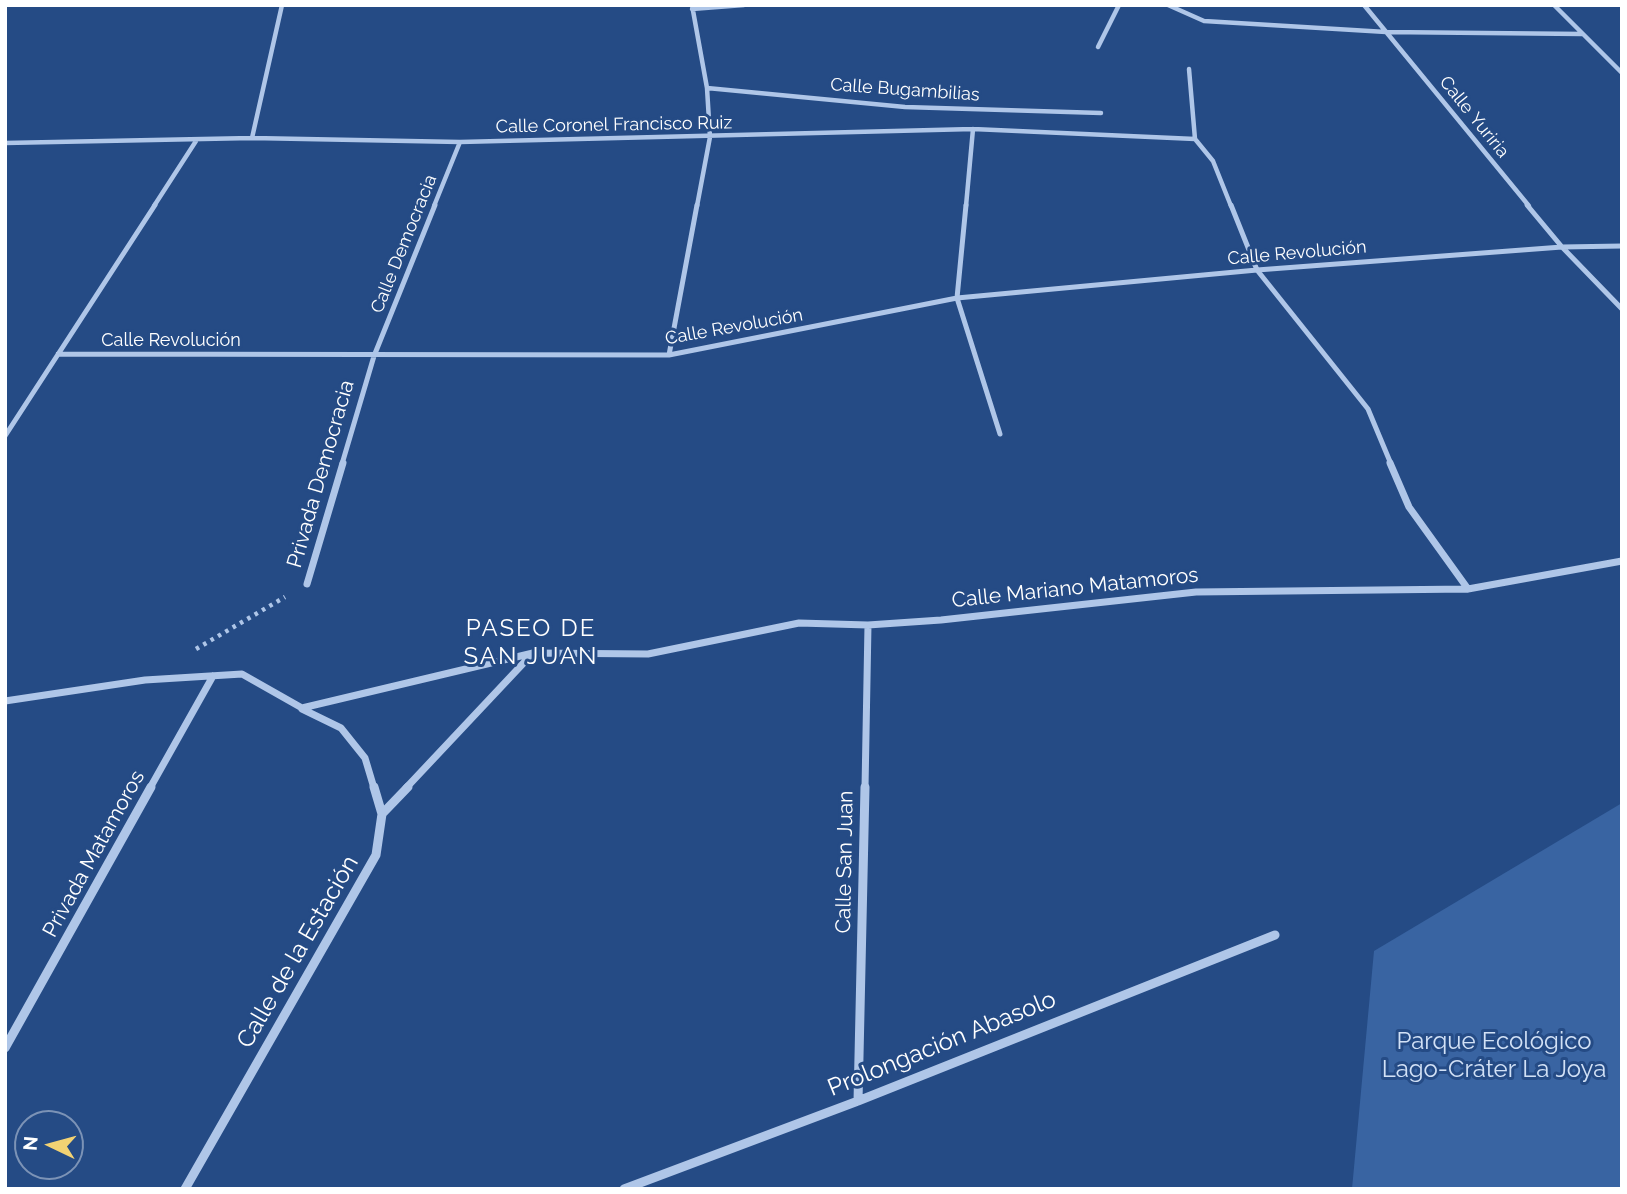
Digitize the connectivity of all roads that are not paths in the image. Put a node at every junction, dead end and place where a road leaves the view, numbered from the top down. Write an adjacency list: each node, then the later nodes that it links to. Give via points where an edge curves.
1 (282, 5): 17 (street)
2 (744, 5): 7 (street)
3 (1119, 5): 10 (street)
4 (1168, 5): 8 (street, via 1204,21)
5 (1364, 5): 8 (street, Calle Yuriria)
6 (1554, 5): 9 (street)
7 (692, 7): 13 (street)
8 (1386, 32): 9 (street); 23 (street, Calle Yuriria)
9 (1582, 34): 12 (street)
10 (1098, 47)
11 (1189, 69): 18 (street)
12 (1622, 73)
13 (707, 88): 14 (street, Calle Bugambilias, via 905,107); 16 (street)
14 (1101, 113)
15 (973, 129): 16 (street, Calle Coronel Francisco Ruiz); 18 (street, Calle Coronel Francisco Ruiz); 25 (street)
16 (710, 137): 20 (street, Calle Coronel Francisco Ruiz); 28 (street)
17 (252, 138): 19 (street, Calle Coronel Francisco Ruiz); 20 (street, Calle Coronel Francisco Ruiz)
18 (1195, 139): 24 (street, via 1213,161)
19 (195, 141): 21 (street, Calle Coronel Francisco Ruiz); 27 (street, Calle Revolución)
20 (460, 142): 29 (street, Calle Democracia)
21 (5, 143)
22 (1622, 246): 23 (street, Calle Revolución)
23 (1562, 247): 24 (street, Calle Revolución); 26 (street, Calle Yuriria)
24 (1257, 270): 25 (street, Calle Revolución); 34 (street, via 1368,408 1409,507)
25 (957, 298): 28 (street, Calle Revolución); 30 (street)
26 (1622, 309)
27 (58, 354): 29 (street, Calle Revolución); 31 (street)
28 (670, 355): 29 (street, Calle Revolución)
29 (374, 356): 33 (street, Privada Democracia)
30 (1000, 434)
31 (5, 436)
32 (1622, 561): 34 (street, Calle Mariano Matamoros)
33 (307, 584)
34 (1468, 589): 35 (street, Calle Mariano Matamoros, via 1196,592)
35 (868, 625): 36 (street, Calle Mariano Matamoros, via 799,623 648,654); 43 (street, Calle San Juan)
36 (533, 653): 39 (street, Calle Mariano Matamoros); 40 (street)
37 (214, 676): 38 (street, via 145,680); 39 (street, via 242,674); 42 (street, Privada Matamoros)
38 (5, 701)
39 (302, 708): 40 (street, Calle de la Estación, via 341,728 365,758)
40 (382, 814): 44 (street, Calle de la Estación, via 376,855)
41 (1275, 935): 43 (street, Prolongación Abasolo)
42 (5, 1048)
43 (858, 1101): 45 (street, Prolongación Abasolo)
44 (185, 1189)
45 (624, 1189)

